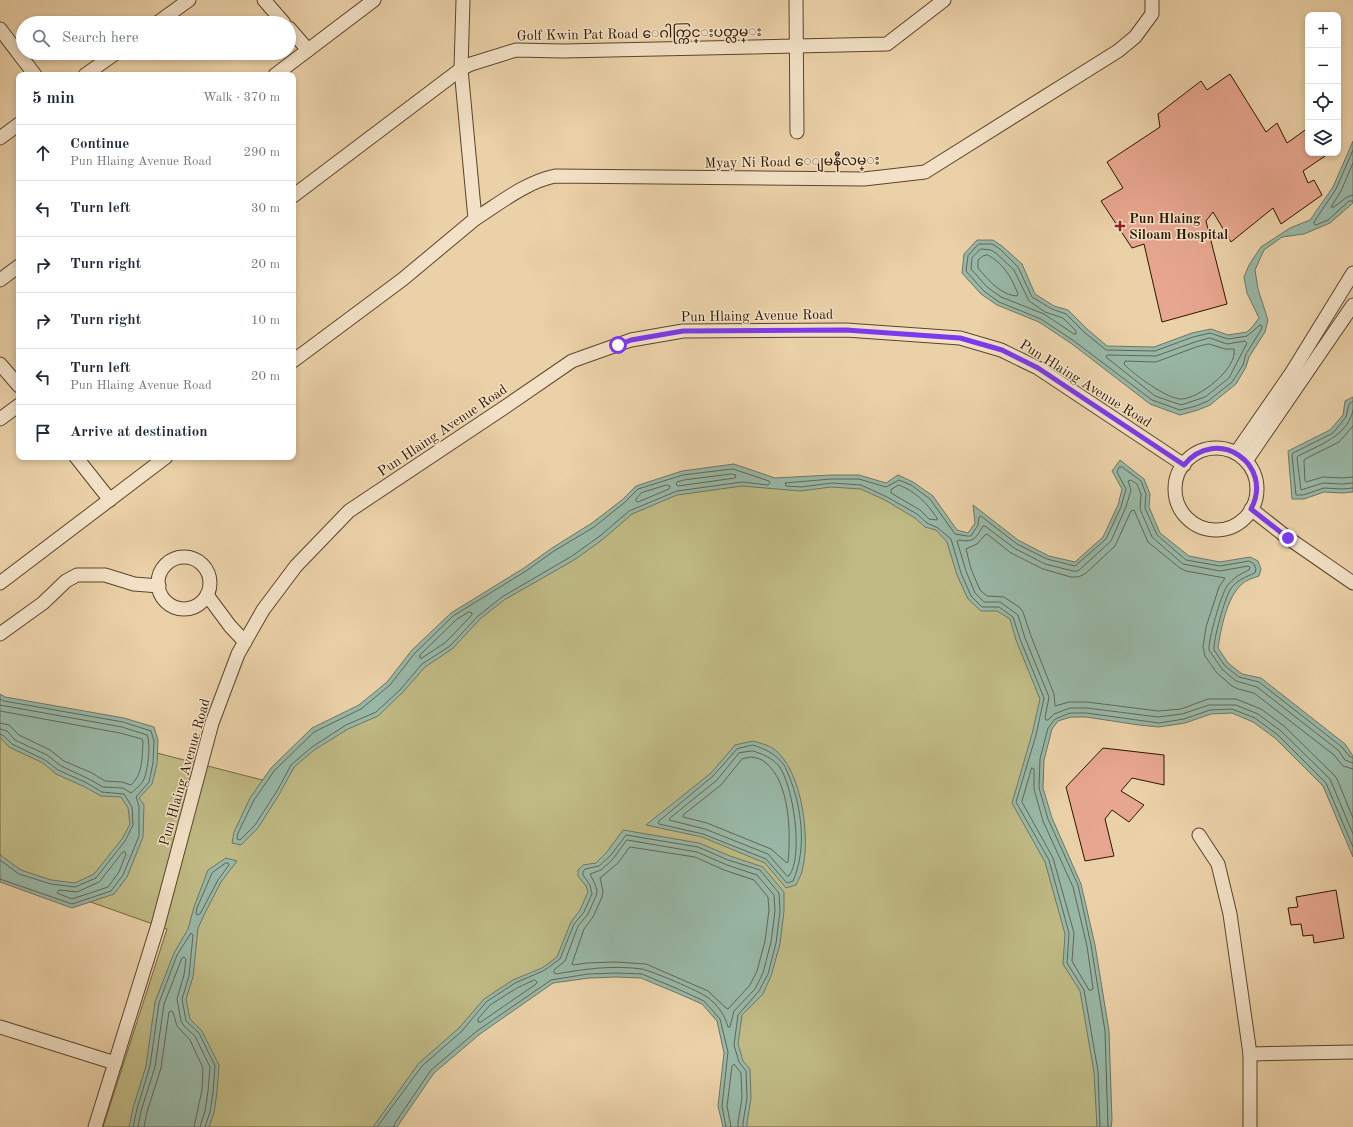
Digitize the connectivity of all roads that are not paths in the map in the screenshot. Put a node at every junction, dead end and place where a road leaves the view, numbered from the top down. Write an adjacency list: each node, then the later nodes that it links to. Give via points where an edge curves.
1 (189, 0): 8 (street)
2 (264, 0): 9 (street)
3 (374, 0): 14 (street)
4 (463, 0): 19 (street)
5 (796, 0): 12 (street)
6 (944, 0): 12 (street, Golf Kwin Pat Road ေဂါက္ကြင္းပတ္လမ္း, via 888,44)
7 (1152, 0): 27 (street, Myay Ni Road ေျမနီလမ္း, via 1152,14 1135,37 1118,51 925,172 864,179 555,176 542,178)
8 (167, 16)
9 (278, 16)
10 (0, 29): 13 (street)
11 (296, 36): 14 (street)
12 (796, 45): 19 (street, Golf Kwin Pat Road ေဂါက္ကြင္းပတ္လမ္း, via 516,50); 24 (street)
13 (16, 50)
14 (308, 50): 15 (street)
15 (296, 59)
16 (24, 60): 20 (street)
17 (106, 60): 21 (street)
18 (295, 60): 22 (street)
19 (461, 69): 26 (street, Golf Kwin Pat Road ေဂါက္ကြင္းပတ္လမ္း); 27 (street)
20 (33, 72)
21 (89, 72)
22 (279, 72)
23 (16, 126): 25 (street)
24 (798, 132)
25 (0, 138)
26 (296, 194)
27 (474, 219): 32 (street, Myay Ni Road ေျမနီလမ္း, via 403,279)
28 (16, 268): 30 (street)
29 (1353, 273): 37 (street)
30 (0, 280)
31 (1353, 305): 37 (street)
32 (296, 359)
33 (0, 364): 34 (street)
34 (16, 383)
35 (16, 407): 36 (street)
36 (0, 419)
37 (1241, 457): 40 (street, via 1223,448 1209,449 1195,454); 42 (street, via 1252,469 1257,483 1256,500)
38 (78, 460): 41 (street)
39 (162, 460): 41 (street)
40 (1184, 465): 42 (street, via 1180,470 1175,490 1176,498 1185,517 1197,526 1220,531 1237,525 1248,516); 48 (street, Pun Hlaing Avenue Road, via 1038,368 1002,350 960,338 838,330 683,331 631,340 572,361 349,511 296,566 263,610)
41 (110, 500): 44 (street)
42 (1251, 509): 43 (street)
43 (1353, 583)
44 (0, 584)
45 (159, 586): 46 (street, via 164,599 176,608 197,606); 46 (street, via 161,572 166,566 171,561 185,558 199,562 208,574); 47 (street, via 134,584 105,575 78,575 66,581 43,603)
46 (207, 595): 48 (street)
47 (0, 634)
48 (245, 642): 53 (street, Pun Hlaing Avenue Road, via 212,723 158,925)
49 (1199, 835): 52 (street, via 1218,864 1230,914)
50 (0, 1027): 53 (street)
51 (1353, 1052): 52 (street)
52 (1250, 1054): 55 (street)
53 (115, 1064): 54 (street, Pun Hlaing Avenue Road)
54 (95, 1127)
55 (1250, 1127)

